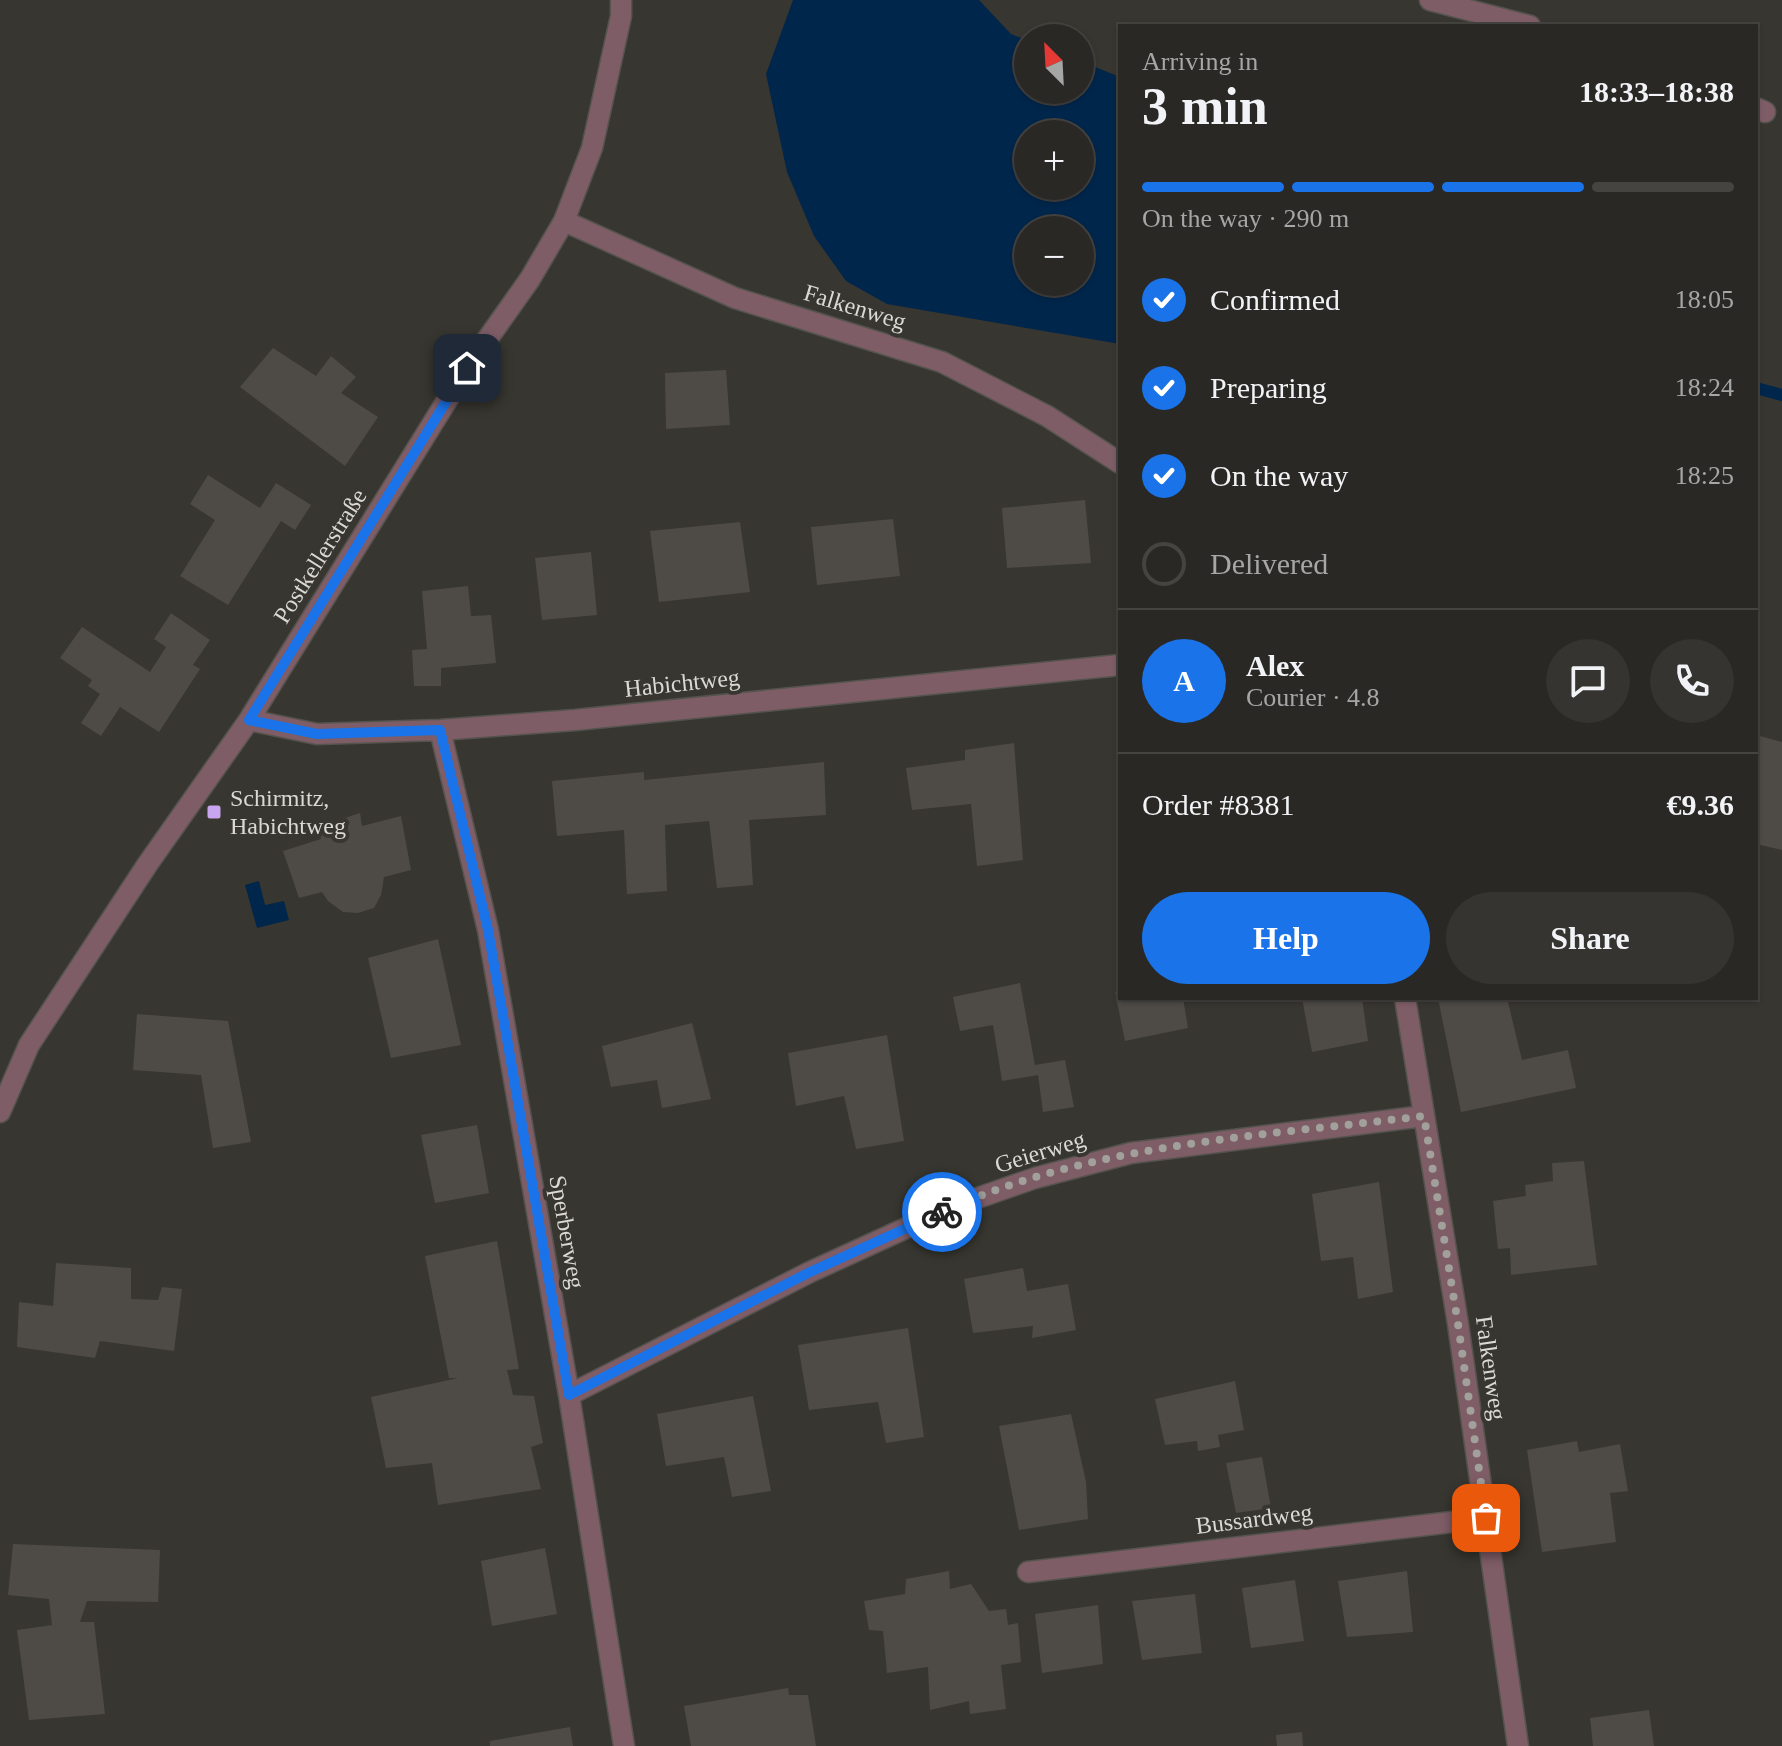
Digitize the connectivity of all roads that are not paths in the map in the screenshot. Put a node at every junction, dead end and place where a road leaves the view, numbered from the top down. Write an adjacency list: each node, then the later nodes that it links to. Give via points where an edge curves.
1 (621, 0): 4 (street, Postkellerstraße, via 592,148)
2 (1430, 0): 3 (street)
3 (1522, 24)
4 (564, 221): 5 (street, Falkenweg, via 735,298 942,362 1047,416); 7 (street, Postkellerstraße)
5 (1118, 462)
6 (1118, 665): 8 (street, Habichtweg)
7 (249, 720): 8 (street, Habichtweg, via 317,734); 10 (street, Postkellerstraße, via 29,1045)
8 (440, 730): 12 (street, Sperberweg, via 488,930)
9 (1405, 1000): 11 (street, Falkenweg)
10 (0, 1112)
11 (1424, 1116): 12 (street, Geierweg, via 1131,1153 1035,1178 952,1207 810,1272); 13 (street, Falkenweg)
12 (569, 1395): 15 (street, Sperberweg)
13 (1486, 1518): 14 (street, Bussardweg); 16 (street, Falkenweg)
14 (1028, 1572)
15 (624, 1746)
16 (1518, 1746)

